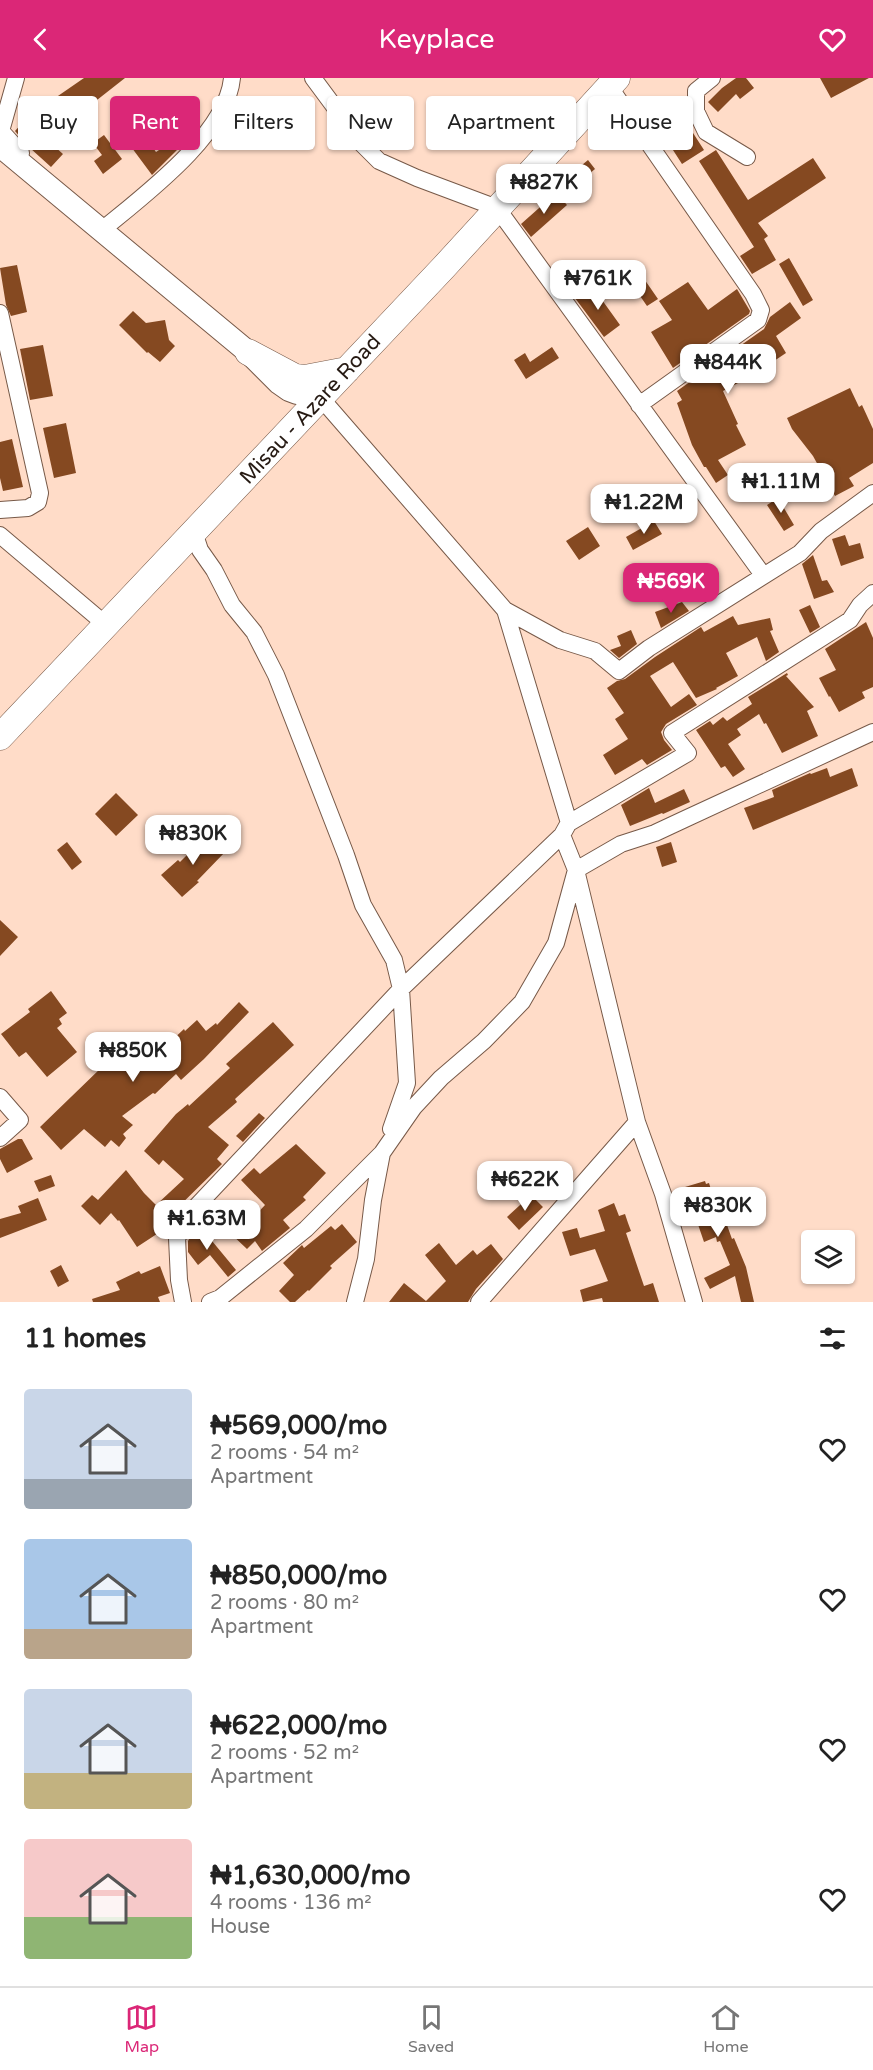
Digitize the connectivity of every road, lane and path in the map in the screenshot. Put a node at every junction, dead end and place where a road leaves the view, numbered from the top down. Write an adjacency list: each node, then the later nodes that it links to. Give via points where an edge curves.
1 (16, 78): 8 (street, via 1,131)
2 (231, 78): 10 (street, via 219,116 173,172)
3 (313, 78): 9 (street, via 379,161)
4 (712, 78): 7 (street, via 696,92 696,111 706,132)
5 (613, 82): 9 (main road, Misau - Azare Road); 15 (street, via 761,310 758,320)
6 (0, 146): 8 (street)
7 (747, 157)
8 (53, 190): 10 (street)
9 (497, 208): 13 (main road, Misau - Azare Road); 15 (street)
10 (102, 230): 12 (street)
11 (0, 313): 17 (street, via 40,493 38,502 28,508)
12 (248, 352): 13 (main road, via 295,377); 14 (street, via 289,390)
13 (346, 370): 14 (main road, Misau - Azare Road)
14 (320, 398): 18 (main road, Misau - Azare Road); 22 (street)
15 (639, 405): 20 (street)
16 (873, 493): 20 (street, via 821,531 800,553)
17 (0, 510)
18 (194, 532): 23 (main road, Misau - Azare Road); 28 (street, via 200,550 232,605 254,632 276,675 363,905 394,960)
19 (0, 535): 23 (street)
20 (763, 575): 22 (street, via 619,671 595,651 560,640)
21 (873, 593): 26 (street, via 850,620 672,733 688,753)
22 (505, 610): 26 (street)
23 (105, 624): 25 (main road, Misau - Azare Road)
24 (873, 732): 27 (street, via 675,824 621,844)
25 (0, 737)
26 (566, 829): 27 (street); 28 (street)
27 (576, 870): 30 (street); 32 (street, via 556,944 522,1002 414,1107)
28 (401, 989): 32 (street, via 407,1083); 33 (street, via 193,1210 177,1238)
29 (0, 1097): 31 (street, via 20,1120)
30 (637, 1122): 36 (street); 37 (street, via 663,1194)
31 (0, 1138)
32 (382, 1153): 34 (street, via 306,1229); 35 (street, via 366,1259)
33 (184, 1302)
34 (210, 1302)
35 (355, 1302)
36 (479, 1302)
37 (694, 1302)

